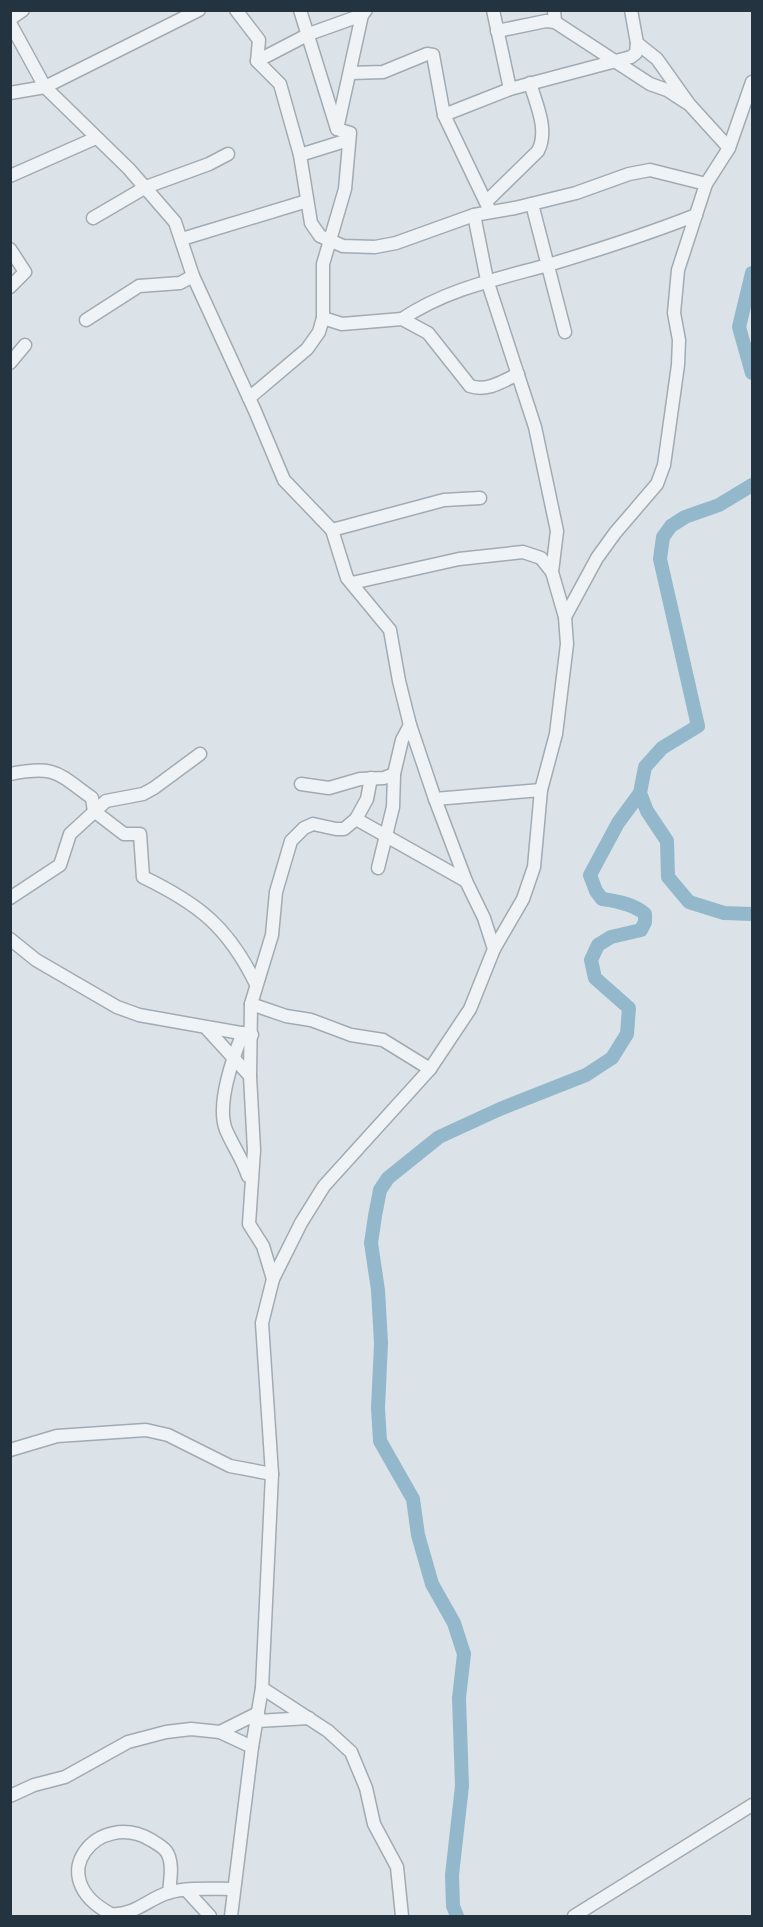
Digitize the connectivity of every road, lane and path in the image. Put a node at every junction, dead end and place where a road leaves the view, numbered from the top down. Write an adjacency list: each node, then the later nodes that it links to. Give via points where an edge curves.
1 (23, 10): 9 (street)
2 (199, 10): 18 (street)
3 (236, 10): 14 (street, via 259,40)
4 (300, 10): 11 (street)
5 (493, 10): 10 (street)
6 (631, 10): 12 (street)
7 (364, 13): 11 (street); 15 (street)
8 (555, 16): 10 (street); 13 (street)
9 (10, 21): 18 (street)
10 (497, 31): 19 (street)
11 (309, 34): 14 (street); 23 (street)
12 (637, 43): 13 (street, via 636,53); 21 (street, via 668,72)
13 (615, 60): 17 (street); 21 (street)
14 (257, 61): 29 (street, via 280,84)
15 (350, 73): 22 (street, via 383,72 431,54 435,58); 23 (street)
16 (753, 82): 27 (street)
17 (530, 83): 19 (street); 36 (street, via 542,125 542,143)
18 (45, 87): 20 (street); 25 (street)
19 (510, 89): 22 (street)
20 (10, 93)
21 (689, 104): 24 (street)
22 (444, 115): 36 (street)
23 (337, 129): 26 (street, via 350,133)
24 (713, 131): 27 (street); 30 (street)
25 (96, 138): 31 (street); 33 (street)
26 (348, 140): 29 (street); 41 (street, via 345,189)
27 (729, 148): 30 (street)
28 (228, 154): 33 (street, via 209,165)
29 (300, 155): 34 (street)
30 (718, 164): 32 (street)
31 (10, 176)
32 (706, 184): 35 (street, via 650,170); 38 (street)
33 (146, 187): 39 (street); 40 (street, via 175,222)
34 (307, 201): 40 (street); 41 (street, via 316,232)
35 (532, 204): 36 (street); 43 (street)
36 (489, 206): 37 (street)
37 (474, 215): 41 (street, via 375,247 355,248); 45 (street)
38 (696, 215): 43 (street); 59 (street, via 676,281 678,365 664,465 657,484 597,558)
39 (93, 218)
40 (182, 239): 44 (street)
41 (328, 240): 47 (street, via 323,264)
42 (10, 249): 46 (street, via 25,272)
43 (547, 265): 45 (street); 50 (street)
44 (193, 276): 49 (street, via 180,283 139,286); 54 (street)
45 (487, 280): 48 (street, via 443,296); 53 (street)
46 (10, 287)
47 (323, 318): 48 (street, via 342,324); 54 (street, via 314,341)
48 (402, 319): 53 (street, via 428,333 470,386 487,388)
49 (86, 320)
50 (565, 332)
51 (25, 345): 52 (street)
52 (10, 363)
53 (518, 374): 57 (street, via 531,410 557,531)
54 (249, 398): 56 (street, via 284,480)
55 (480, 498): 56 (street, via 444,500)
56 (332, 530): 58 (street, via 342,566)
57 (552, 572): 58 (street, via 541,558 523,552 459,559); 59 (street)
58 (352, 583): 60 (street, via 390,630)
59 (565, 617): 66 (street, via 567,644 562,696)
60 (410, 725): 63 (street); 67 (street)
61 (200, 754): 68 (street, via 143,794 106,801)
62 (10, 774): 68 (street, via 50,770 59,773 92,798)
63 (394, 774): 64 (street); 70 (street, via 393,807)
64 (371, 778): 65 (street, via 329,788); 69 (street, via 367,799)
65 (301, 784)
66 (541, 790): 67 (street); 75 (street, via 534,867 523,899)
67 (435, 799): 72 (street)
68 (94, 811): 73 (street, via 70,834 60,865); 76 (street, via 124,834 140,834 143,877 198,907 235,945)
69 (356, 819): 70 (street); 76 (street, via 344,829 312,824 291,841 276,892 272,935)
70 (385, 833): 71 (street); 72 (street)
71 (378, 868)
72 (466, 881): 75 (street)
73 (10, 898)
74 (10, 939): 78 (street, via 36,960 117,1007 139,1016)
75 (494, 949): 81 (street, via 470,1009)
76 (256, 984): 77 (street)
77 (251, 1004): 79 (street); 81 (street, via 351,1035 383,1040)
78 (207, 1029): 79 (street); 80 (street)
79 (247, 1034): 80 (street); 82 (street)
80 (234, 1056): 82 (street); 83 (street, via 222,1111 225,1127)
81 (430, 1069): 84 (street, via 324,1186)
82 (250, 1076): 83 (street, via 254,1150)
83 (251, 1184): 84 (street, via 249,1224 263,1246)
84 (273, 1279): 86 (street, via 262,1323)
85 (10, 1450): 86 (street, via 57,1436 146,1430 168,1435 230,1466)
86 (272, 1474): 87 (street)
87 (262, 1688): 88 (street); 89 (street)
88 (257, 1717): 89 (street); 90 (street); 91 (street)
89 (309, 1718): 99 (street, via 351,1752 361,1772 374,1824 399,1876)
90 (220, 1732): 91 (street); 92 (street, via 191,1730 136,1739 65,1778)
91 (252, 1747): 94 (street)
92 (10, 1796)
93 (753, 1805): 100 (street)
94 (233, 1889): 95 (street); 98 (street)
95 (186, 1890): 96 (street); 97 (street)
96 (169, 1893): 96 (street, via 132,1912 111,1914 84,1893 77,1881 78,1864 99,1839 121,1830 134,1833 166,1851 170,1862)
97 (210, 1917)
98 (231, 1917)
99 (402, 1917)
100 (574, 1917)

